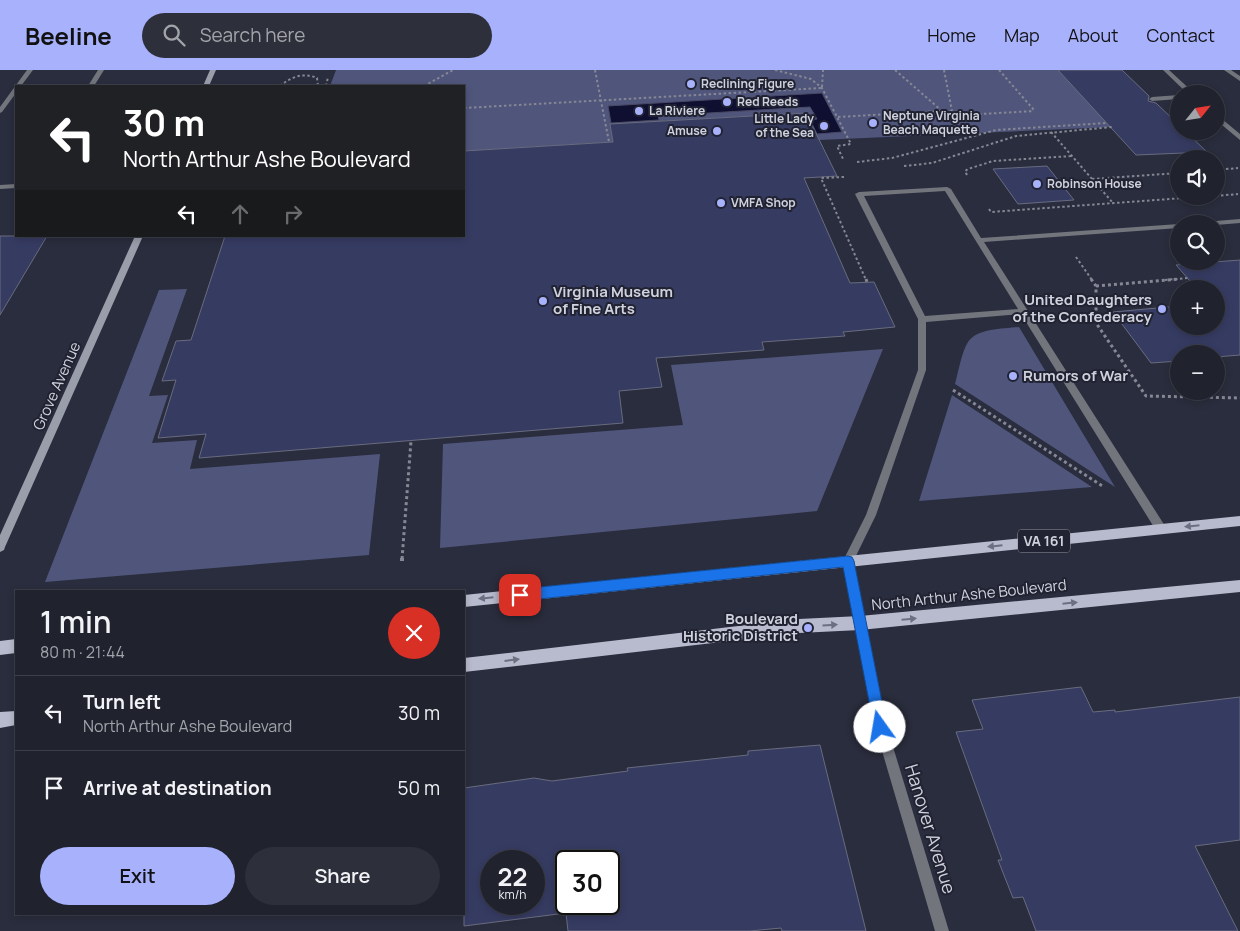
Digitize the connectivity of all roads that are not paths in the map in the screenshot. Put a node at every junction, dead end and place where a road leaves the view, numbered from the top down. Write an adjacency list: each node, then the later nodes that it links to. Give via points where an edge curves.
1 (30, 70): 7 (street)
2 (101, 70): 8 (street)
3 (214, 70): 9 (main road)
4 (1166, 70): 10 (street)
5 (1227, 70): 6 (street)
6 (1240, 79)
7 (19, 85)
8 (92, 85)
9 (206, 85)
10 (1182, 85)
11 (15, 91): 14 (street)
12 (1170, 98): 13 (street)
13 (1152, 99)
14 (0, 111)
15 (1225, 124): 16 (street)
16 (1240, 138)
17 (15, 186): 18 (street)
18 (0, 187)
19 (1240, 221): 20 (street)
20 (1225, 222)
21 (1170, 227): 23 (street)
22 (139, 237): 28 (main road, Grove Avenue)
23 (980, 240): 24 (street); 25 (street, via 947,188 859,194)
24 (1024, 310): 25 (street); 27 (street)
25 (922, 318): 29 (street, via 922,370 871,515)
26 (1240, 521): 27 (main road, VA 161, one-way to 27)
27 (1161, 529): 29 (main road, VA 161, one-way to 29)
28 (0, 547)
29 (848, 561): 31 (main road, VA 161, one-way to 31); 32 (street, Hanover Avenue)
30 (1240, 586): 32 (main road, North Arthur Ashe Boulevard, one-way to 30)
31 (465, 601)
32 (860, 623): 35 (main road, North Arthur Ashe Boulevard, one-way to 32, via 799,626); 38 (street, Hanover Avenue, via 880,727)
33 (15, 646): 34 (main road)
34 (0, 648)
35 (465, 665)
36 (15, 718): 37 (main road)
37 (0, 720)
38 (942, 931)

